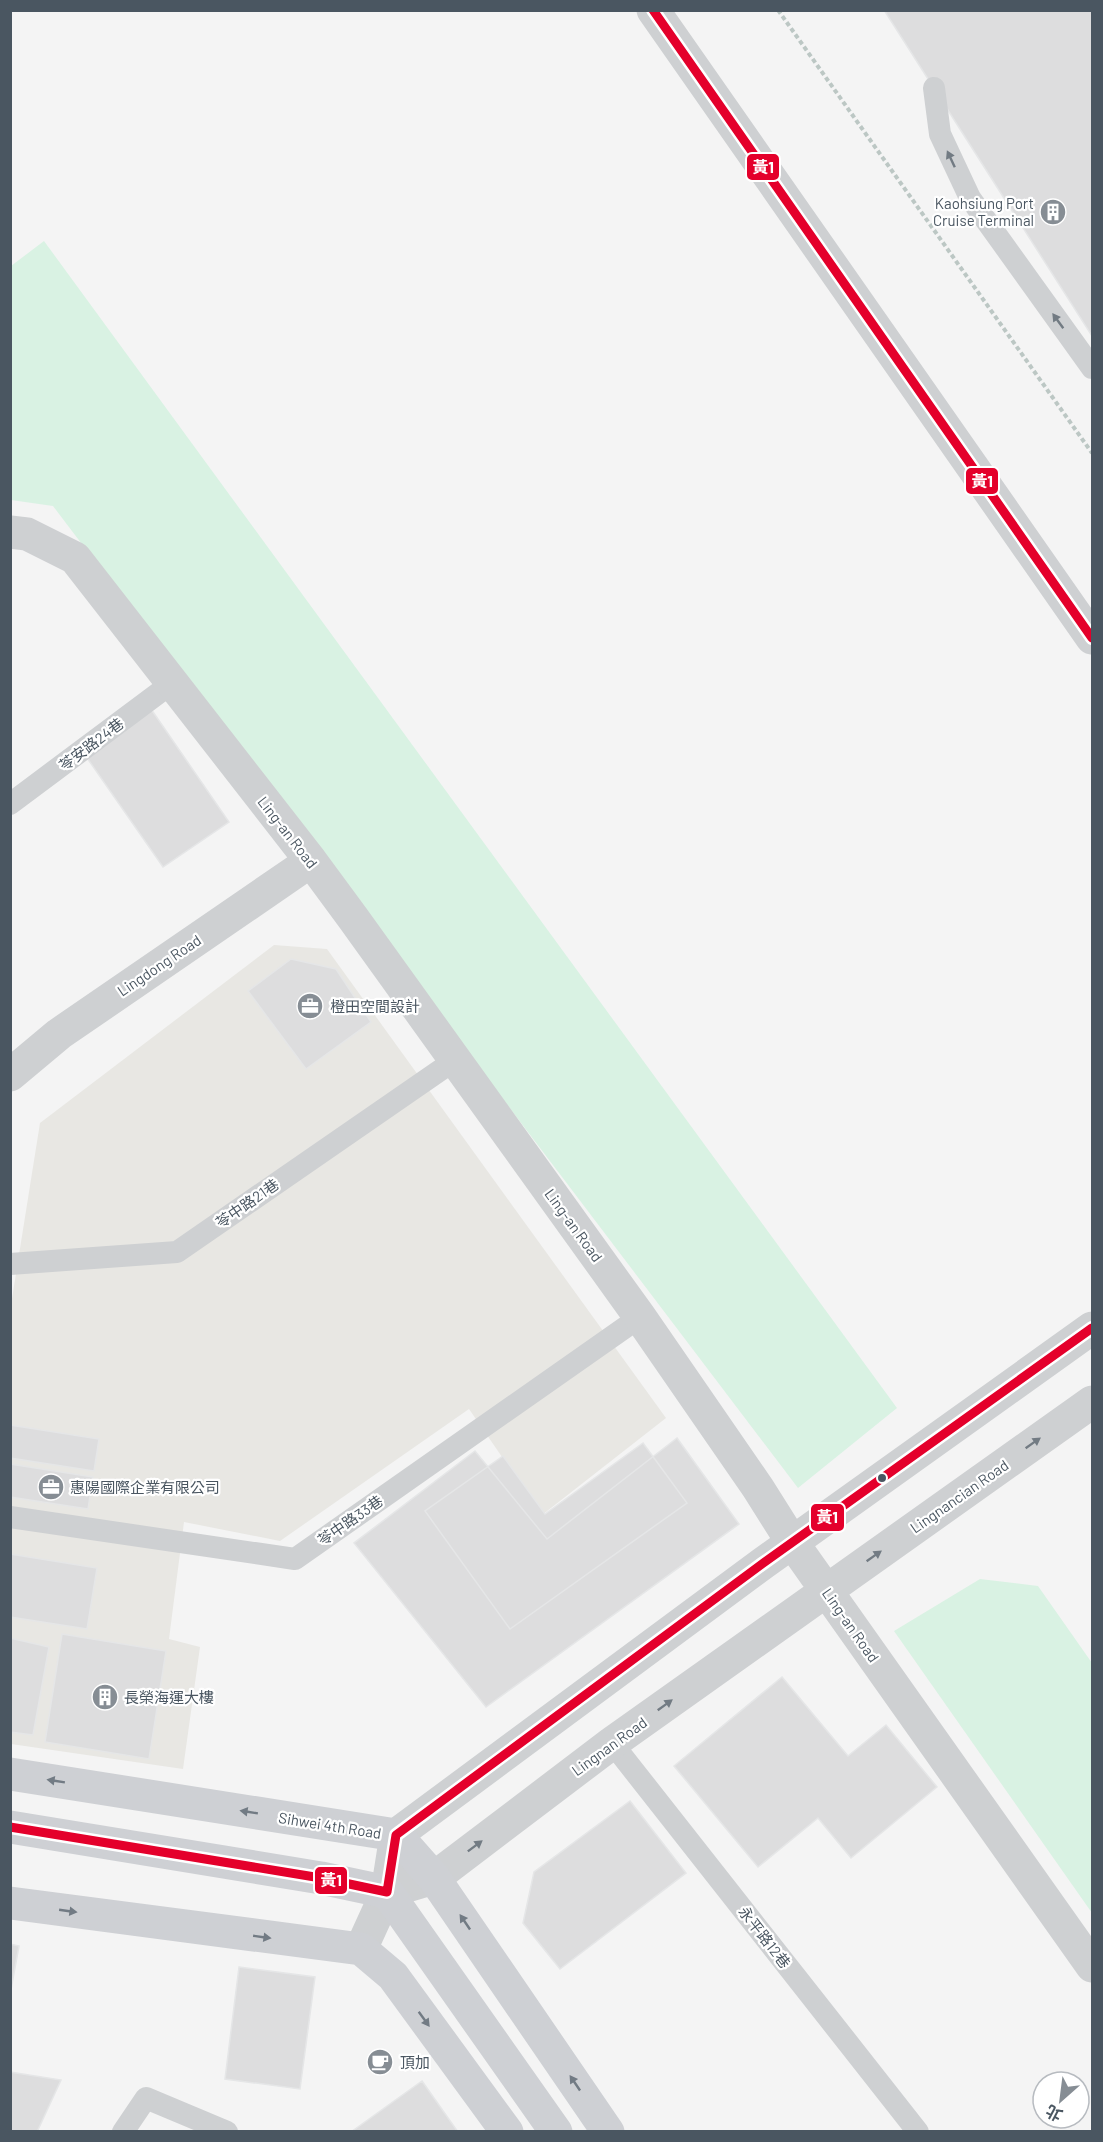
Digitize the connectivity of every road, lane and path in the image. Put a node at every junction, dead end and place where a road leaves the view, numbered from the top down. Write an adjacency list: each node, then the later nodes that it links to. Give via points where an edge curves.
1 (653, 10): 7 (street)
2 (778, 10): 5 (path)
3 (934, 88): 4 (lane, one-way to 3, via 970,198 940,134)
4 (1092, 368)
5 (1092, 453)
6 (10, 532): 8 (street, Ling-an Road, via 27,534 75,558)
7 (1092, 639)
8 (172, 683): 9 (lane, 苓安路24巷); 10 (street, Ling-an Road)
9 (10, 804)
10 (311, 861): 11 (street, Ling-an Road); 12 (street, Lingdong Road, via 59,1034)
11 (455, 1060): 13 (lane, 苓中路21巷, via 177,1252); 14 (street, Ling-an Road)
12 (10, 1075)
13 (10, 1264)
14 (640, 1317): 17 (lane, 苓中路33巷, via 295,1558); 18 (street, Ling-an Road)
15 (1092, 1328): 18 (street)
16 (1092, 1401): 19 (street, Lingnancian Road, one-way to 16)
17 (10, 1517)
18 (792, 1542): 19 (street, Ling-an Road); 23 (street)
19 (827, 1590): 20 (street, Lingnan Road, one-way to 19); 28 (street, Ling-an Road)
20 (612, 1743): 24 (street, Lingnan Road, one-way to 20); 34 (lane, 永平路12巷)
21 (10, 1774): 23 (street, Sihwei 4th Road, one-way to 21)
22 (10, 1827): 25 (street)
23 (396, 1835): 24 (street, Sihwei 4th Road); 25 (street)
24 (434, 1878): 25 (street, Lingnan Road); 33 (street, Sihwei 4th Road, one-way to 24)
25 (387, 1892): 27 (street); 32 (street)
26 (10, 1903): 27 (street, one-way to 27)
27 (361, 1949): 31 (street, one-way to 31, via 393,1976)
28 (1092, 1966)
29 (123, 2132): 30 (lane, via 146,2098)
30 (227, 2132)
31 (507, 2132)
32 (556, 2132)
33 (608, 2132)
34 (918, 2132)

